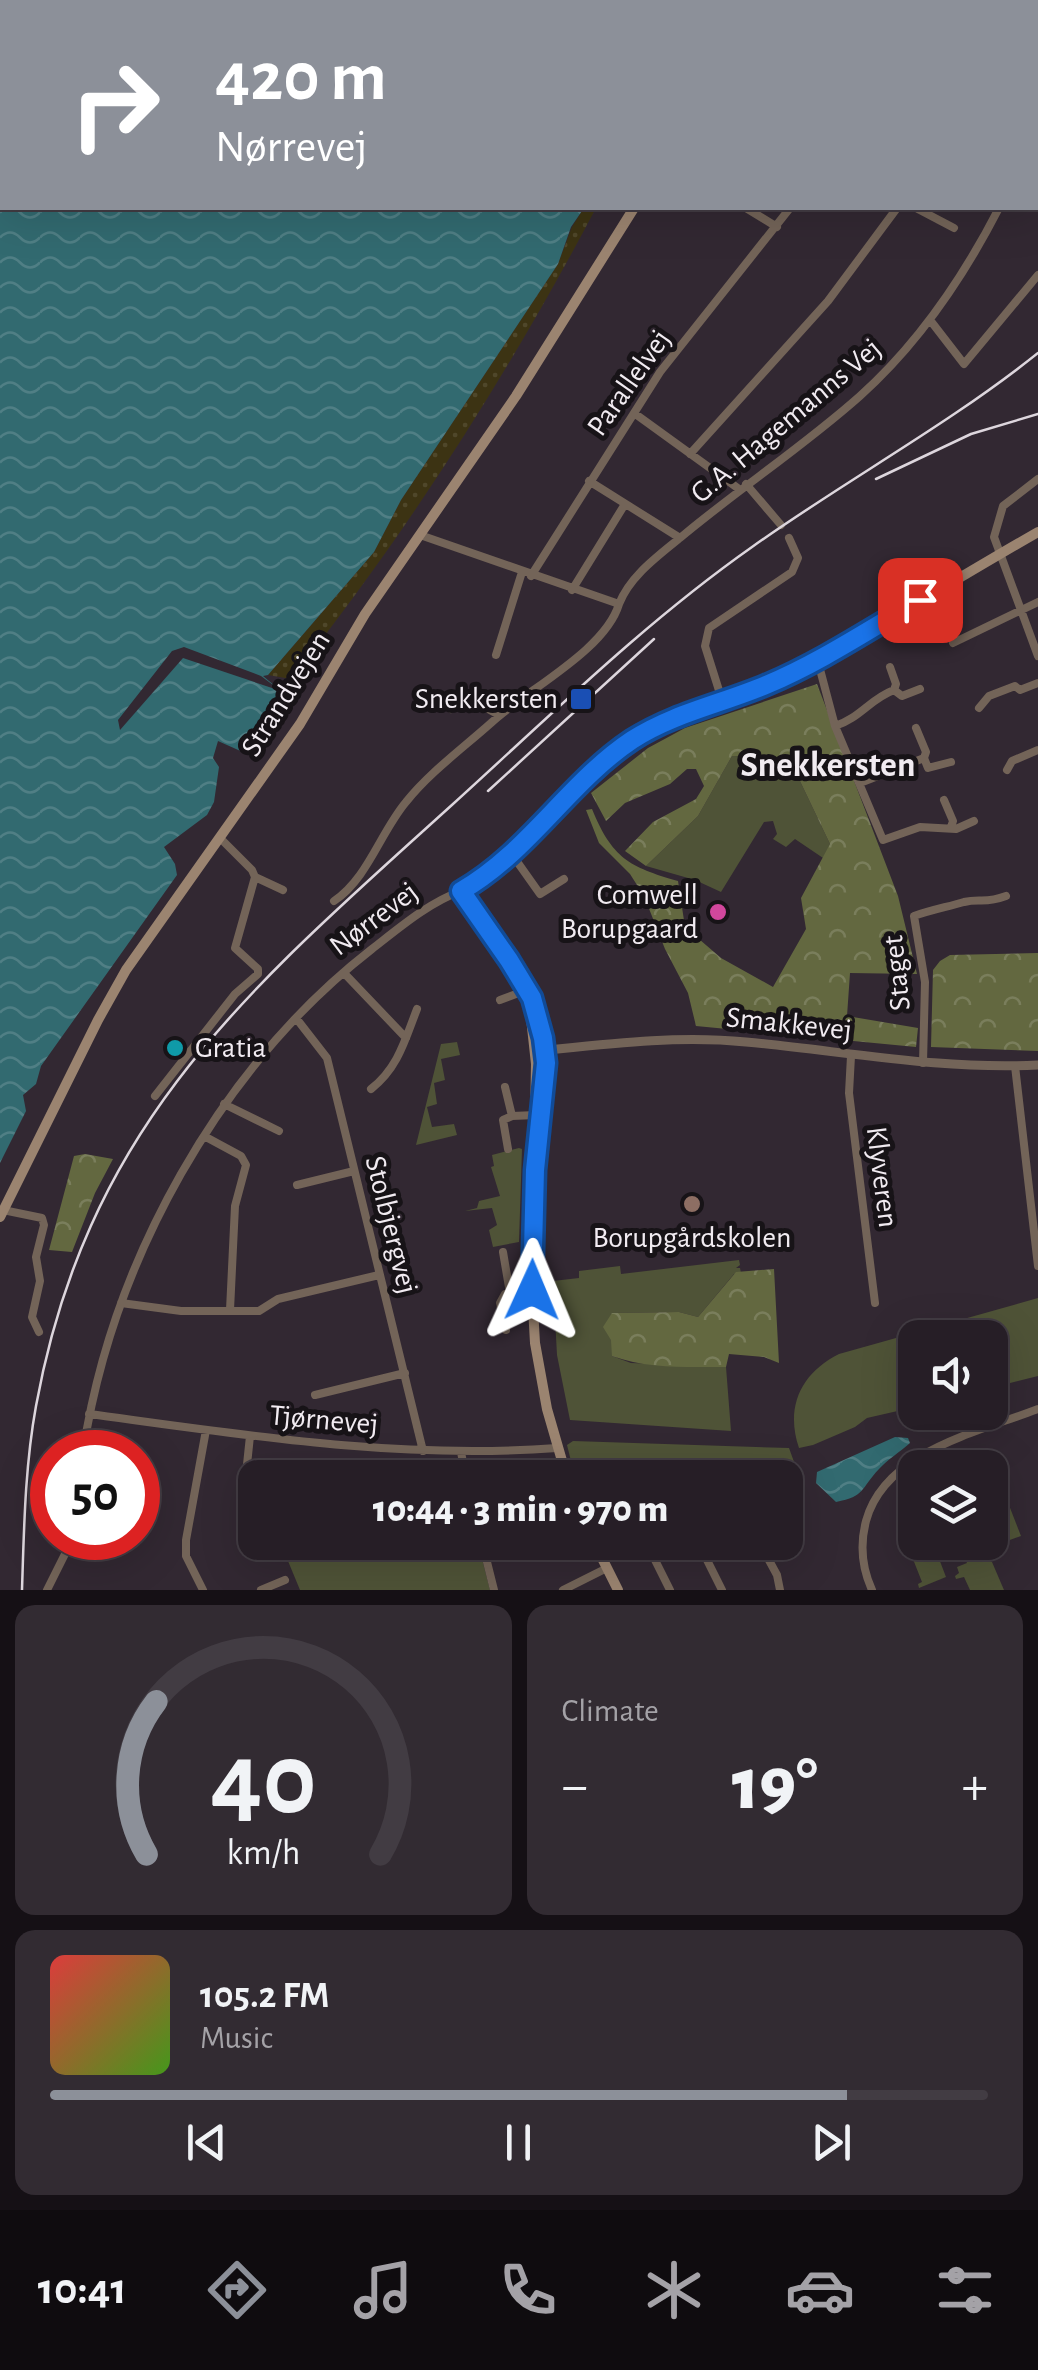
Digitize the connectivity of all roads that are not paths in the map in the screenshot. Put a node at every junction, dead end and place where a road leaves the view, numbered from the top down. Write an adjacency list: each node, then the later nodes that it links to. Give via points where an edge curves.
1 (633, 210): 19 (main road, Strandvejen)
2 (749, 210): 7 (street)
3 (789, 210): 7 (street, Parallelvej)
4 (896, 210): 12 (street, via 828,301)
5 (920, 210): 8 (street)
6 (998, 210): 10 (street, G.A. Hagemanns Vej)
7 (777, 226): 11 (street, Parallelvej)
8 (954, 228)
9 (1038, 275): 10 (street, via 964,364)
10 (930, 320): 15 (street, G.A. Hagemanns Vej, via 861,395)
11 (634, 412): 12 (street); 14 (street, Parallelvej)
12 (690, 454): 15 (street)
13 (1038, 479): 22 (street, via 1003,506 994,537)
14 (590, 481): 16 (street); 23 (street, Parallelvej)
15 (743, 486): 17 (street); 20 (street, G.A. Hagemanns Vej)
16 (625, 504): 20 (street); 24 (street)
17 (781, 525)
18 (1038, 532): 22 (main road, Nørrevej)
19 (420, 535): 23 (street); 50 (main road, Strandvejen)
20 (680, 538): 26 (street, G.A. Hagemanns Vej, via 633,579)
21 (788, 538): 36 (street, via 798,558 792,572 709,628 706,646)
22 (1000, 554): 27 (street); 31 (main road, Nørrevej)
23 (526, 574): 24 (street); 29 (street, Parallelvej)
24 (572, 590): 26 (street)
25 (1038, 602): 27 (street)
26 (619, 604): 39 (street, G.A. Hagemanns Vej, via 610,624)
27 (1020, 610): 28 (street); 30 (street)
28 (953, 642)
29 (496, 655)
30 (1038, 656)
31 (817, 658): 36 (main road, Nørrevej); 40 (street)
32 (890, 667): 35 (street)
33 (1038, 683): 37 (street, via 989,696)
34 (920, 689): 35 (street, via 902,696)
35 (894, 690): 40 (street)
36 (722, 700): 51 (main road, Nørrevej, via 627,744)
37 (979, 708)
38 (452, 709): 39 (street, via 463,695)
39 (499, 715): 57 (street, G.A. Hagemanns Vej, via 406,801 351,887)
40 (836, 726): 46 (street)
41 (916, 728): 43 (street)
42 (1038, 750): 45 (street)
43 (924, 758): 44 (street, via 932,769); 46 (street)
44 (951, 762)
45 (1006, 770)
46 (860, 783): 49 (street, via 883,840 920,827)
47 (944, 800): 49 (street)
48 (974, 821): 49 (street)
49 (951, 827)
50 (221, 839): 52 (street); 80 (main road, Strandvejen, via 126,970)
51 (511, 854): 53 (street, via 540,894); 55 (main road, Nørrevej)
52 (254, 877): 54 (street); 71 (street, via 235,948 258,974)
53 (564, 878)
54 (283, 890)
55 (461, 891): 58 (street, Nørrevej); 59 (main road)
56 (1006, 896): 66 (street, Staget, via 914,916 925,982)
57 (334, 901)
58 (344, 972): 62 (street, Nørrevej); 63 (street)
59 (524, 990): 60 (street); 64 (main road, via 536,1010)
60 (500, 1000)
61 (416, 1009): 63 (street)
62 (296, 1018): 72 (street, Nørrevej); 78 (street, Stolbjergvej, via 327,1058)
63 (406, 1038): 70 (street, via 392,1069)
64 (540, 1051): 65 (street, Smakkevej, via 693,1040); 73 (main road)
65 (851, 1056): 66 (street, Smakkevej); 87 (street, Klyveren, via 849,1093)
66 (924, 1063): 67 (street, Smakkevej)
67 (1015, 1066): 68 (street, Smakkevej); 82 (street)
68 (1038, 1066)
69 (506, 1087): 74 (street)
70 (372, 1090)
71 (155, 1096)
72 (224, 1104): 75 (street); 76 (street, Nørrevej)
73 (537, 1115): 74 (street); 84 (main road)
74 (512, 1116): 77 (street, via 503,1120)
75 (279, 1130)
76 (204, 1136): 86 (street, Nørrevej); 88 (street, via 241,1156 246,1166 235,1206)
77 (508, 1148)
78 (354, 1171): 79 (street); 83 (street, Stolbjergvej)
79 (296, 1185)
80 (1, 1213): 90 (street, via 42,1218 32,1316)
81 (503, 1252): 85 (street)
82 (1038, 1266)
83 (379, 1275): 88 (street, via 278,1299 259,1311); 91 (street, Stolbjergvej)
84 (532, 1290): 85 (street); 98 (main road, via 540,1379)
85 (510, 1293): 89 (street, via 500,1302)
86 (121, 1303): 88 (street); 94 (street, Nørrevej)
87 (875, 1303)
88 (230, 1310)
89 (506, 1330)
90 (39, 1332)
91 (404, 1373): 92 (street); 99 (street, Stolbjergvej)
92 (315, 1395)
93 (1038, 1409): 121 (street, via 912,1460 885,1483 864,1530)
94 (89, 1414): 95 (street, Nørrevej); 96 (street, Tjørnevej)
95 (86, 1430)
96 (206, 1430): 97 (street, Tjørnevej); 113 (street, via 186,1540 186,1556)
97 (250, 1436): 99 (street, Tjørnevej); 101 (street)
98 (557, 1448): 100 (street, Tjørnevej); 103 (main road)
99 (423, 1451): 100 (street, Tjørnevej)
100 (461, 1452): 102 (street)
101 (247, 1460)
102 (463, 1460)
103 (561, 1460)
104 (62, 1560): 112 (street)
105 (486, 1560): 115 (street)
106 (603, 1560): 110 (main road)
107 (655, 1560): 118 (street)
108 (707, 1560): 119 (street)
109 (769, 1560): 120 (street)
110 (607, 1568): 116 (street); 117 (main road)
111 (285, 1580): 114 (street)
112 (47, 1590)
113 (203, 1590)
114 (261, 1590)
115 (494, 1590)
116 (563, 1590)
117 (618, 1590)
118 (670, 1590)
119 (722, 1590)
120 (780, 1590)
121 (872, 1590)

